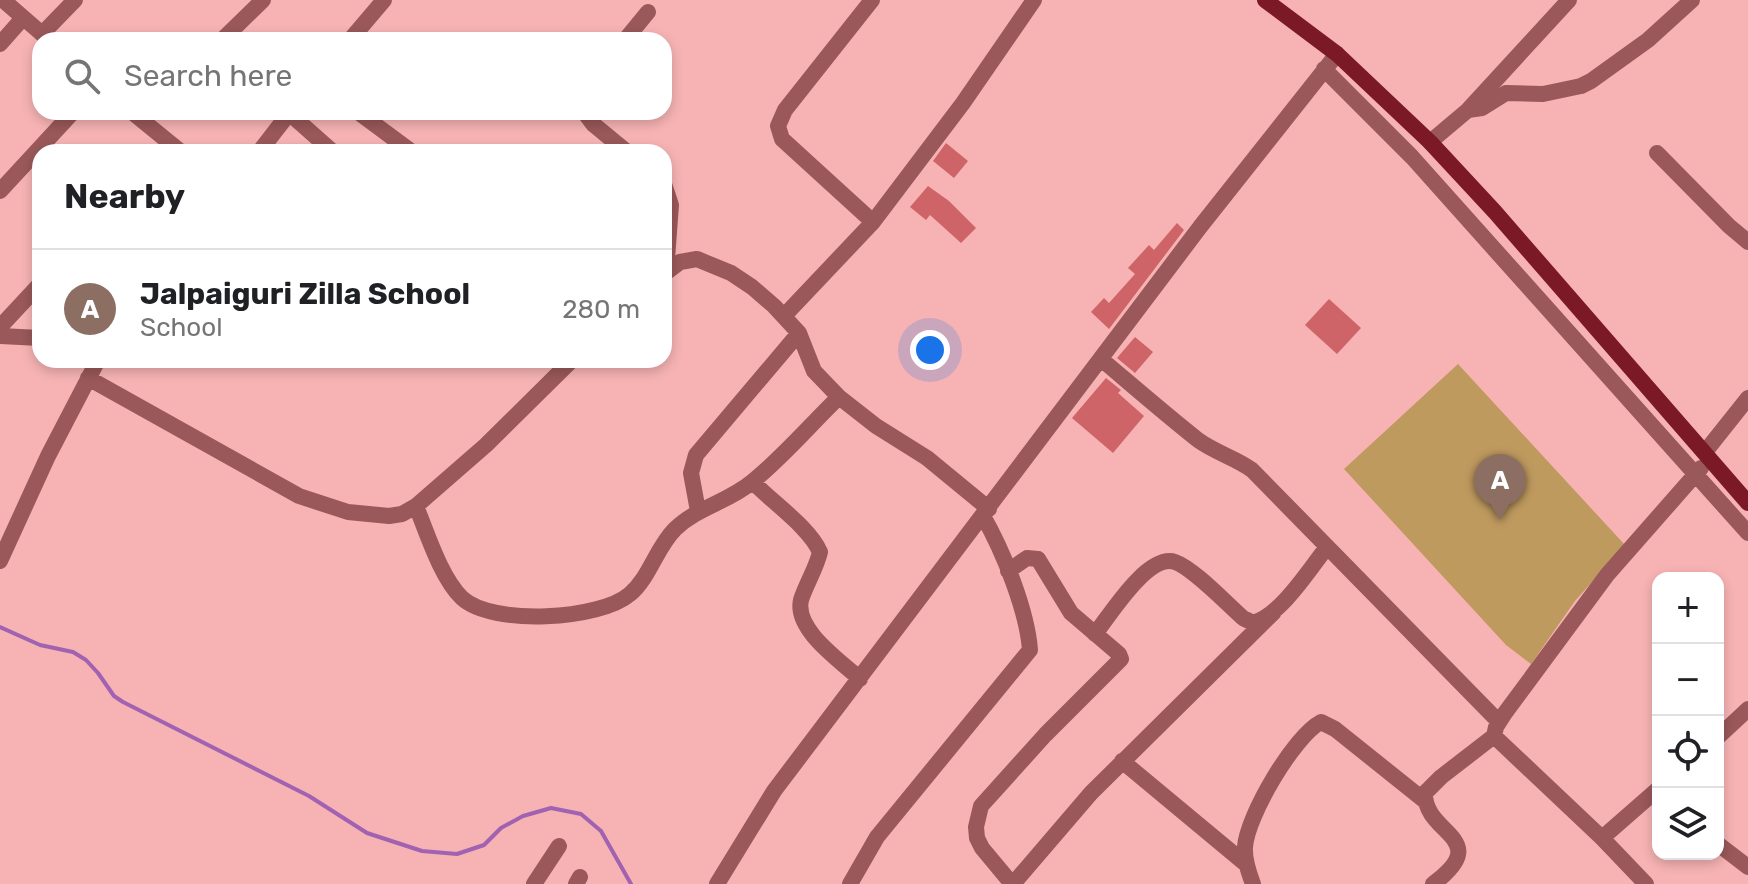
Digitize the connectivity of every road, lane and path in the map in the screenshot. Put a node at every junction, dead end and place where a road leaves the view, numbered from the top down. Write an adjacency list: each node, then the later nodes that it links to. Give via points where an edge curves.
1 (3, 0): 11 (street)
2 (75, 0): 13 (street)
3 (263, 0): 14 (street)
4 (384, 0): 15 (street)
5 (872, 0): 37 (street, via 778,126 782,139)
6 (1034, 0): 37 (street)
7 (1265, 0): 18 (street)
8 (1692, 0): 20 (street, via 1648,40 1581,86 1543,94 1506,93)
9 (1566, 1): 20 (street)
10 (648, 12): 16 (street)
11 (23, 18): 12 (street); 17 (street)
12 (39, 32)
13 (49, 32)
14 (230, 32)
15 (357, 32)
16 (632, 32)
17 (0, 44)
18 (1337, 54): 19 (street); 27 (street)
19 (1324, 69): 46 (street); 53 (street, via 1412,157)
20 (1468, 110): 27 (street)
21 (66, 120): 28 (street)
22 (145, 120): 29 (street)
23 (284, 120): 30 (street)
24 (299, 120): 31 (street)
25 (369, 120): 32 (street)
26 (590, 120): 33 (street)
27 (1430, 142): 52 (street)
28 (43, 144)
29 (166, 144)
30 (265, 144)
31 (324, 144)
32 (401, 144)
33 (617, 144)
34 (1657, 153): 38 (street)
35 (32, 156): 36 (street)
36 (0, 191)
37 (873, 222): 41 (street)
38 (1748, 242)
39 (672, 269): 41 (street, via 689,259 712,264 752,287)
40 (32, 293): 42 (street)
41 (784, 316): 43 (street)
42 (0, 327)
43 (799, 333): 50 (street, via 814,371); 57 (street, via 696,455 691,473)
44 (0, 336): 45 (street)
45 (32, 338)
46 (1101, 359): 58 (street); 60 (street, via 1198,439 1252,470)
47 (94, 368): 49 (street)
48 (562, 368): 56 (street)
49 (88, 378): 56 (street, via 321,505 366,516 402,514); 61 (street)
50 (839, 397): 54 (street); 58 (street, via 927,458)
51 (1748, 398): 52 (street)
52 (1707, 455): 53 (street); 55 (street)
53 (1695, 474): 59 (street); 67 (street, via 1607,575)
54 (753, 482): 57 (street); 65 (street, via 816,544 820,552 802,600 802,621)
55 (1748, 503)
56 (416, 506): 57 (street, via 443,569 464,600 537,617 567,616 628,596 674,530)
57 (698, 511)
58 (986, 512): 62 (street); 65 (street)
59 (1748, 533)
60 (1327, 547): 63 (street); 67 (street)
61 (0, 561)
62 (1008, 571): 64 (street, via 1027,558 1038,559 1065,606); 80 (street, via 1030,650 877,837)
63 (1274, 612): 64 (street, via 1253,623 1184,566 1161,561 1141,576); 69 (street)
64 (1095, 634): 81 (street, via 1119,654 1119,662 981,806 977,838)
65 (860, 679): 79 (street, via 760,812)
66 (1748, 709): 68 (street)
67 (1496, 729): 71 (street, via 1425,793); 72 (street)
68 (1724, 731)
69 (1122, 761): 75 (street); 81 (street)
70 (1652, 794): 72 (street)
71 (1425, 801): 75 (street, via 1321,722 1309,728 1270,784 1249,831); 77 (street, via 1456,843)
72 (1602, 838): 84 (street)
73 (559, 846): 78 (street)
74 (1724, 849): 76 (street)
75 (1247, 865): 82 (street)
76 (1748, 867)
77 (1455, 878): 83 (street)
78 (534, 884)
79 (717, 884)
80 (850, 884)
81 (1012, 884)
82 (1253, 884)
83 (1433, 884)
84 (1646, 884)

